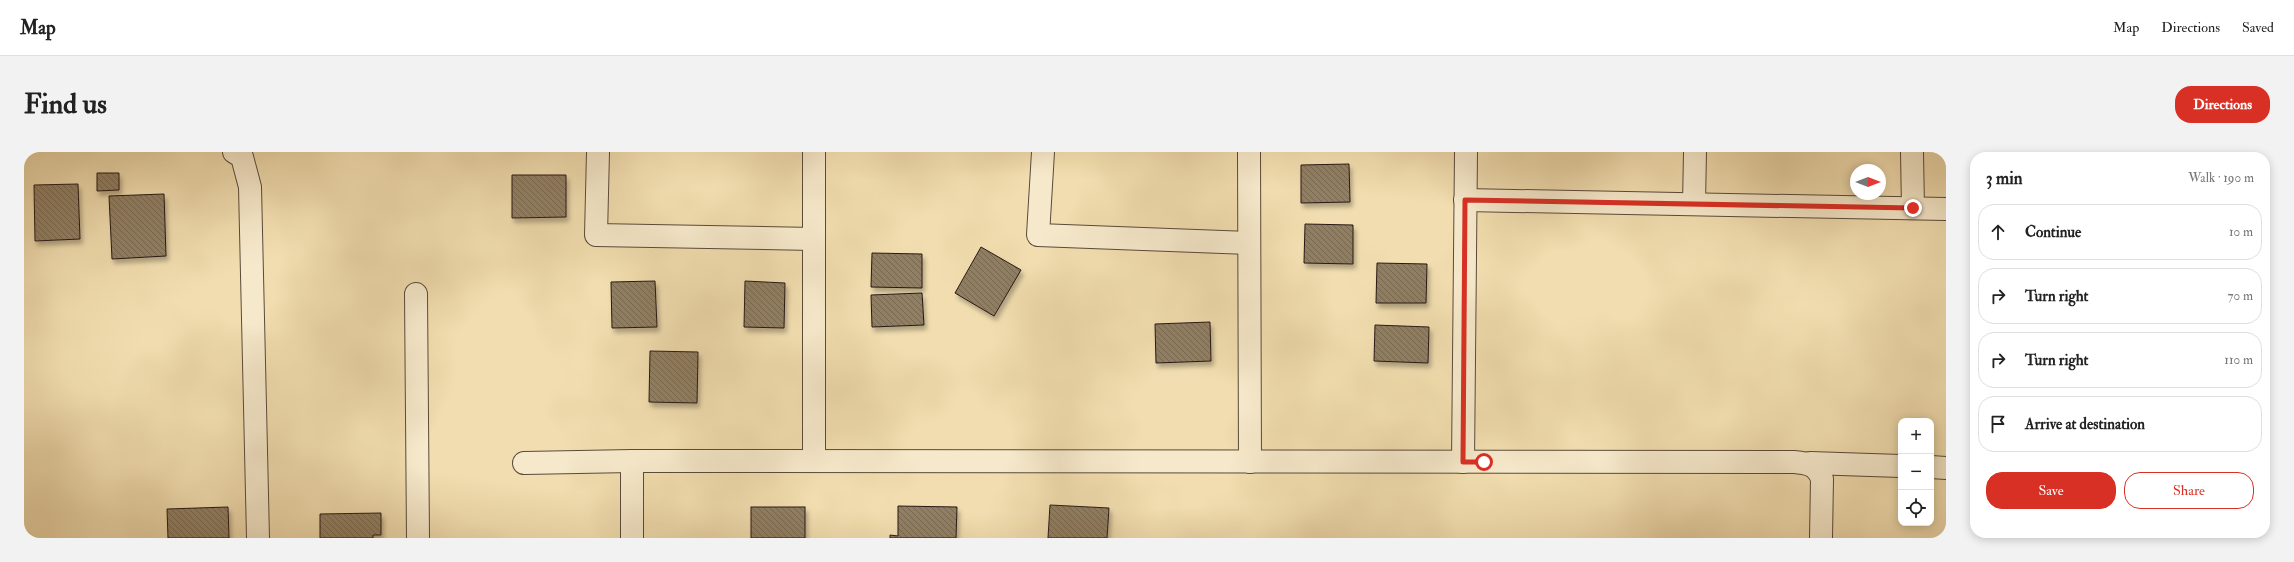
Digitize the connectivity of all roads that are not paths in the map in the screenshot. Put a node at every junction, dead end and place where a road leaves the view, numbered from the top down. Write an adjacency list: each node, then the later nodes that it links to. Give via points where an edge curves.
1 (598, 152): 13 (street, via 596,235)
2 (814, 152): 13 (street)
3 (1043, 152): 14 (street, via 1038,235)
4 (1249, 152): 14 (street)
5 (1466, 152): 9 (street)
6 (1694, 152): 10 (street)
7 (1912, 152): 11 (street)
8 (240, 154): 25 (street, via 250,187)
9 (1465, 200): 10 (street); 19 (street)
10 (1694, 204): 11 (street)
11 (1913, 208): 12 (street)
12 (1946, 209)
13 (814, 239): 17 (street)
14 (1249, 243): 18 (street)
15 (416, 294): 26 (street)
16 (632, 461): 17 (street); 20 (street); 27 (street)
17 (814, 461): 18 (street)
18 (1250, 462): 19 (street)
19 (1463, 462): 21 (street)
20 (524, 463)
21 (1810, 463): 22 (street); 28 (street, via 1822,479)
22 (1898, 466)
23 (1934, 467): 24 (street)
24 (1946, 468)
25 (258, 538)
26 (418, 538)
27 (632, 538)
28 (1822, 538)

